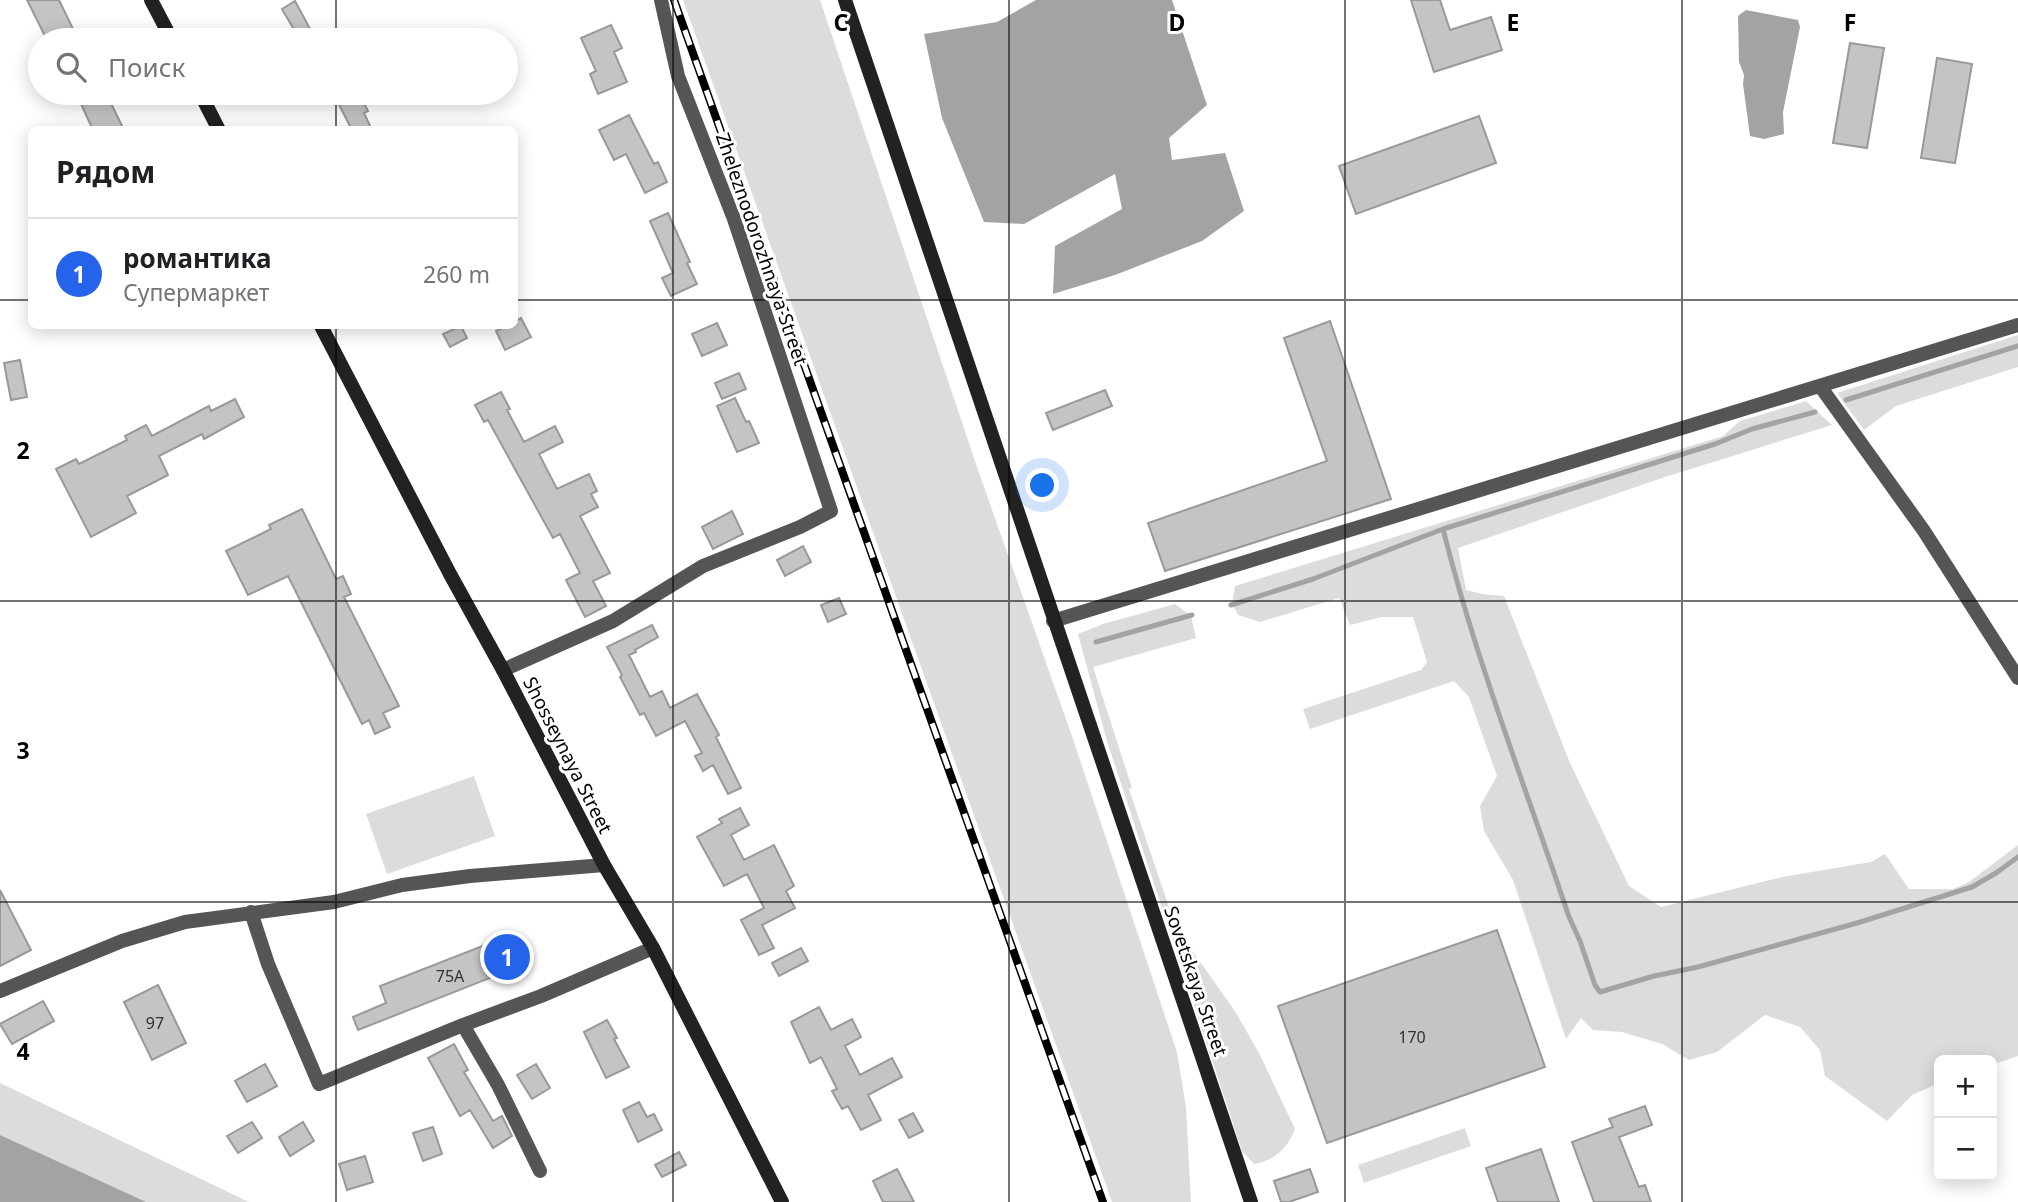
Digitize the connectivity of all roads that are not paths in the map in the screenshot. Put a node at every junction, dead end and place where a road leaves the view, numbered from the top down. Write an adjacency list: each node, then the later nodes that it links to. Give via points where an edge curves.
1 (151, 0): 4 (main road)
2 (661, 0): 11 (street, Zheleznodorozhnaya Street, via 678,76 734,219 831,511 702,566 613,621)
3 (845, 0): 10 (main road, Sovetskaya Street)
4 (166, 28)
5 (206, 105): 6 (main road)
6 (217, 126)
7 (2018, 325): 9 (street)
8 (323, 329): 11 (main road, Shosseynaya Street)
9 (1820, 386): 10 (street); 12 (street, via 1924,531)
10 (1054, 621): 20 (main road, Sovetskaya Street)
11 (503, 670): 13 (main road, Shosseynaya Street)
12 (2018, 678)
13 (604, 865): 14 (street, via 402,885 334,902); 15 (main road, Shosseynaya Street)
14 (251, 912): 16 (street, via 185,922 122,941); 17 (street, via 319,1084)
15 (653, 948): 17 (street); 19 (main road, Shosseynaya Street)
16 (0, 992)
17 (463, 1025): 18 (street)
18 (540, 1171)
19 (782, 1202)
20 (1251, 1202)

